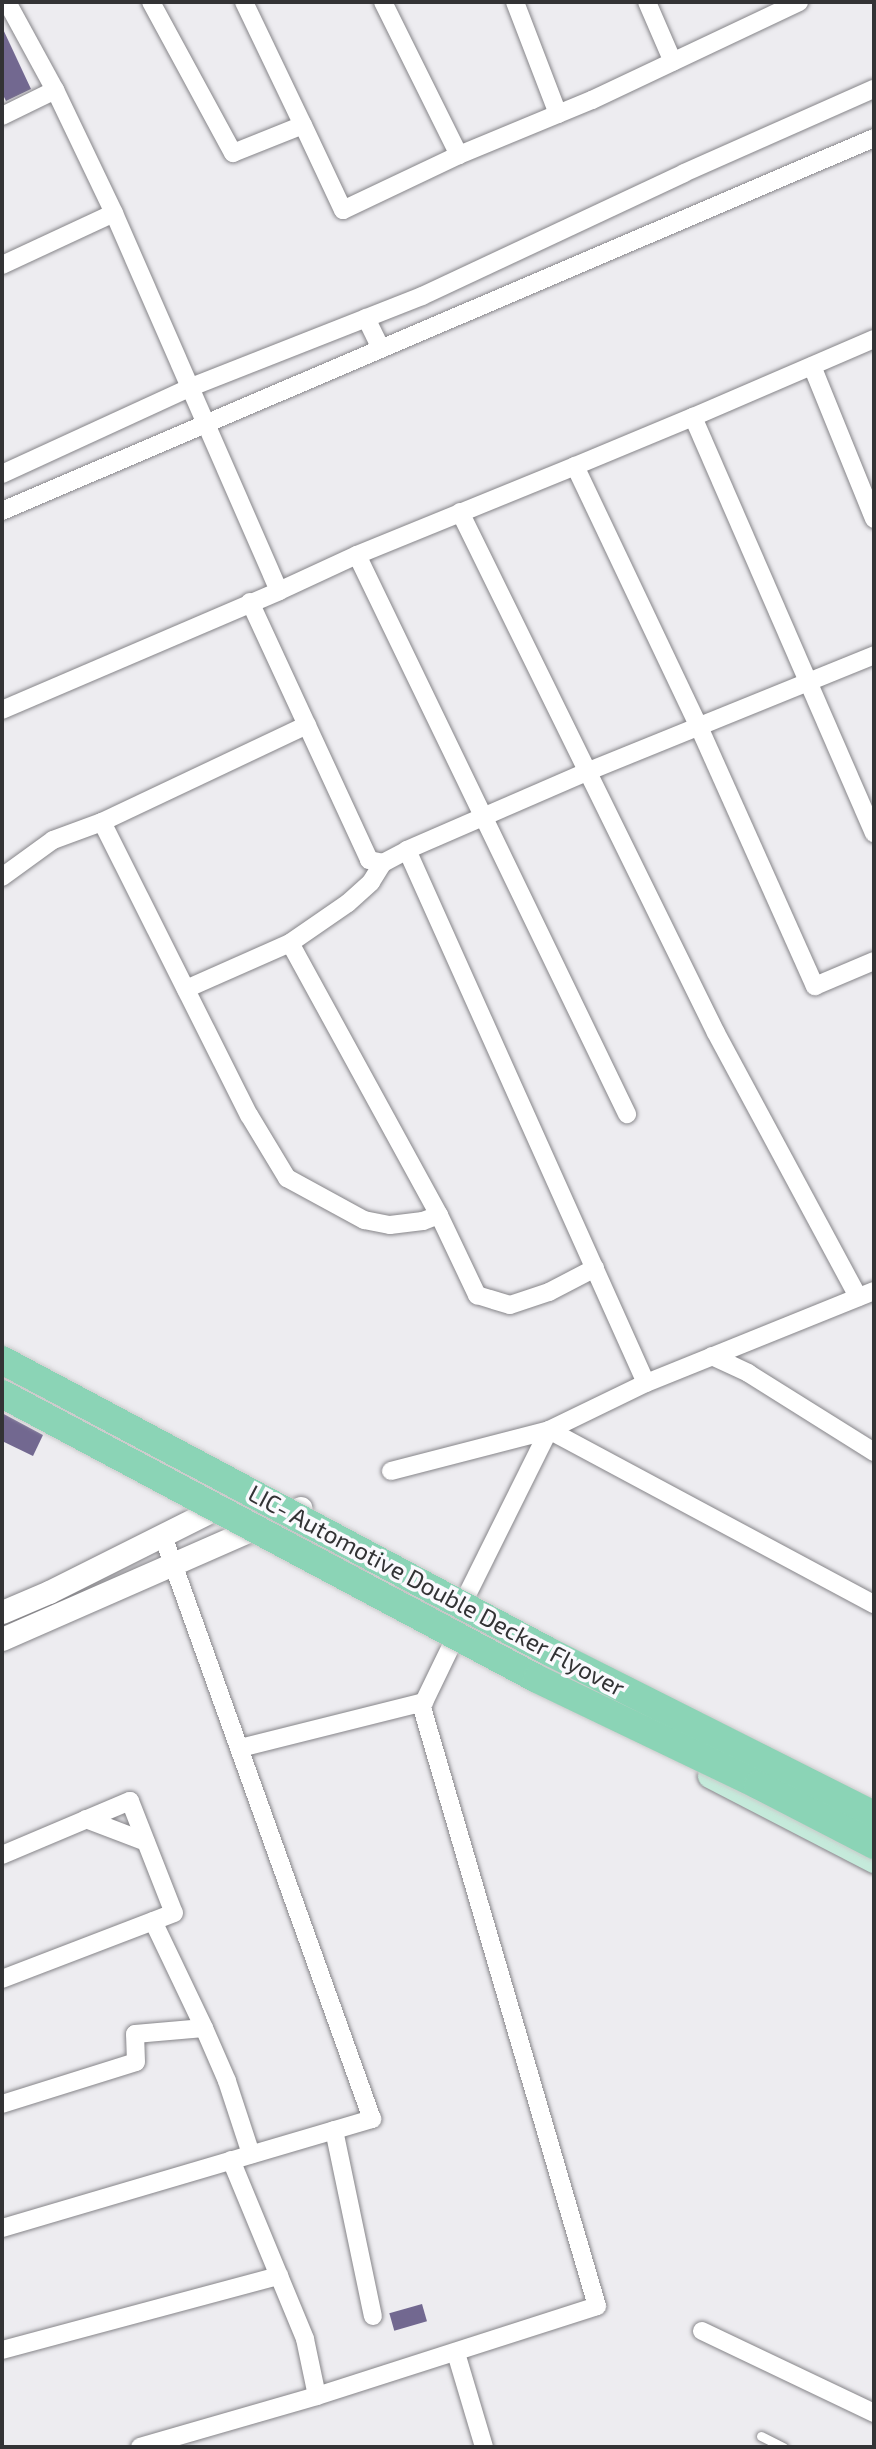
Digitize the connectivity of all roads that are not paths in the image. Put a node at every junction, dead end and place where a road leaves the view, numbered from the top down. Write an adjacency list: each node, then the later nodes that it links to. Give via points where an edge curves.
1 (7, 2): 10 (street)
2 (151, 2): 13 (street, via 233,153)
3 (244, 2): 13 (street)
4 (383, 2): 15 (street)
5 (515, 2): 11 (street)
6 (647, 2): 8 (street)
7 (789, 4): 8 (street)
8 (673, 62): 11 (street)
9 (874, 89): 18 (street)
10 (55, 90): 12 (street); 16 (street)
11 (558, 114): 15 (street)
12 (2, 116)
13 (303, 125): 15 (street, via 343,210)
14 (874, 138): 20 (street)
15 (459, 155)
16 (114, 213): 17 (street); 22 (street)
17 (2, 265)
18 (366, 318): 20 (street); 22 (street)
19 (874, 339): 21 (street)
20 (381, 349): 24 (street)
21 (812, 366): 23 (street); 29 (street)
22 (191, 387): 24 (street); 26 (street)
23 (693, 417): 25 (street); 34 (street)
24 (206, 425): 27 (street); 31 (street)
25 (575, 466): 28 (street); 37 (street)
26 (2, 474)
27 (2, 511)
28 (460, 512): 30 (street); 38 (street)
29 (874, 519)
30 (357, 555): 31 (street); 39 (street)
31 (279, 591): 32 (street)
32 (250, 602): 35 (street); 36 (street)
33 (874, 655): 34 (street)
34 (807, 684): 37 (street); 41 (street)
35 (2, 710)
36 (307, 725): 40 (street); 43 (street, via 369,860)
37 (699, 727): 38 (street); 46 (street, via 815,986)
38 (589, 771): 39 (street); 51 (street, via 716,1033)
39 (483, 818): 42 (street); 48 (street)
40 (102, 822): 44 (street, via 53,840); 47 (street)
41 (874, 833)
42 (407, 850): 43 (street); 50 (street)
43 (383, 863): 45 (street, via 348,904)
44 (2, 877)
45 (290, 943): 47 (street); 49 (street)
46 (874, 961)
47 (186, 989): 49 (street, via 249,1115 287,1178 364,1220 390,1225 423,1222)
48 (626, 1114)
49 (439, 1215): 50 (street, via 477,1295 510,1305 549,1292)
50 (595, 1268): 55 (street)
51 (866, 1294): 53 (street)
52 (2, 1349): 61 (main road)
53 (712, 1356): 55 (street); 59 (street, via 748,1373)
54 (2, 1360): 75 (main road, LIC- Automotive Double Decker Flyover, bridge, via 550,1651)
55 (646, 1383): 58 (street)
56 (2, 1394): 78 (main road, LIC- Automotive Double Decker Flyover, bridge, via 537,1679)
57 (2, 1402): 63 (main road)
58 (549, 1430): 60 (street); 67 (street); 68 (street)
59 (874, 1452)
60 (391, 1471)
61 (260, 1487): 62 (main road); 63 (street)
62 (300, 1508): 64 (street); 67 (main road)
63 (209, 1512): 64 (main road); 65 (street)
64 (246, 1532): 66 (street); 71 (main road)
65 (163, 1536): 66 (street); 69 (street)
66 (173, 1564): 70 (street); 73 (street)
67 (467, 1595): 71 (street); 74 (main road)
68 (874, 1604)
69 (2, 1612)
70 (2, 1639)
71 (452, 1644): 72 (street); 80 (main road)
72 (421, 1704): 73 (street); 93 (street, via 597,2306)
73 (240, 1748): 85 (street, via 372,2119)
74 (874, 1800)
75 (874, 1815)
76 (86, 1819): 77 (street); 77 (street, via 130,1801); 79 (street)
77 (146, 1842): 81 (street, via 174,1913)
78 (874, 1845)
79 (2, 1855)
80 (874, 1861)
81 (153, 1921): 82 (street); 83 (street)
82 (2, 1979)
83 (204, 2028): 84 (street, via 135,2034 136,2062); 86 (street)
84 (2, 2104)
85 (334, 2130): 86 (street); 90 (street)
86 (251, 2154): 87 (street)
87 (231, 2160): 88 (street); 89 (street)
88 (2, 2228)
89 (279, 2276): 92 (street); 94 (street, via 304,2339)
90 (373, 2316)
91 (702, 2331): 95 (street)
92 (2, 2350)
93 (456, 2353): 94 (street); 98 (street)
94 (317, 2396): 97 (street)
95 (874, 2413)
96 (761, 2436): 99 (lane)
97 (140, 2447)
98 (484, 2447)
99 (783, 2447)

